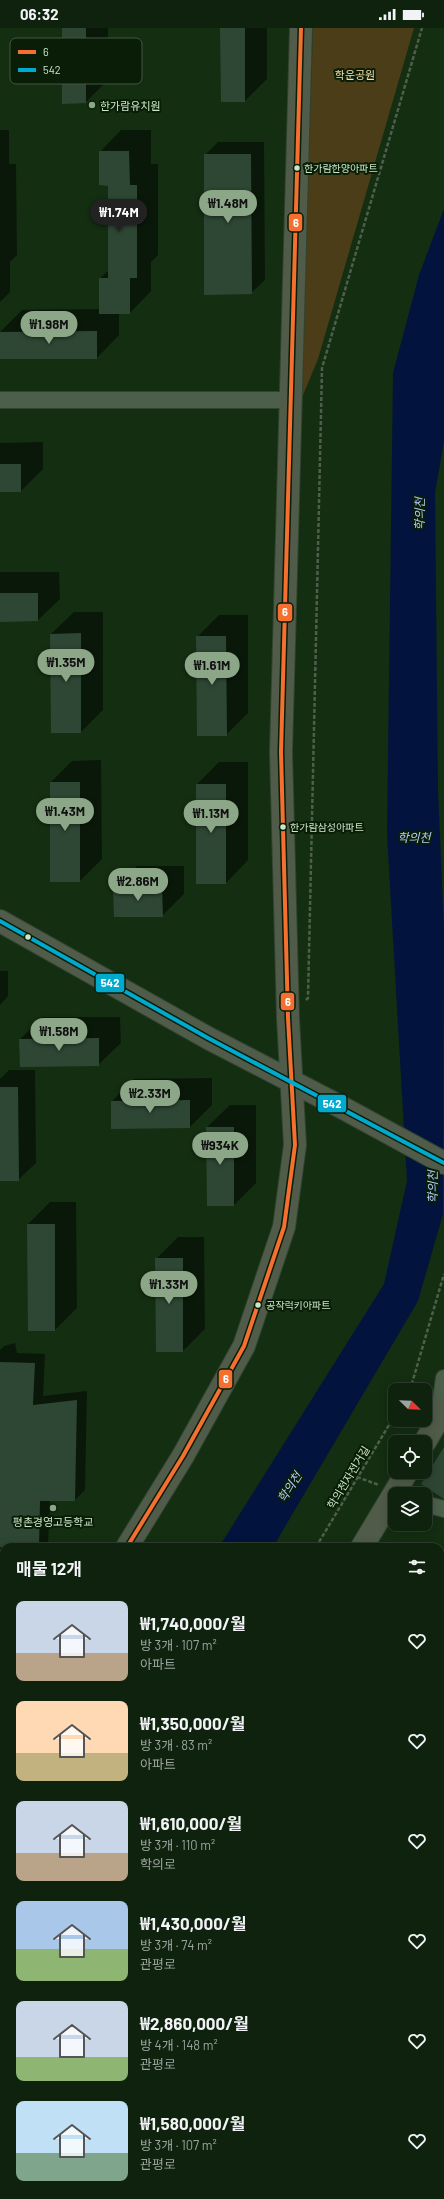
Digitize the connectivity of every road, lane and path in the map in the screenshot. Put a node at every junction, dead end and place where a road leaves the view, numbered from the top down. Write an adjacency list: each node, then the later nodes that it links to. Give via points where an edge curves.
1 (301, 28): 4 (street)
2 (422, 28): 6 (path, via 322,368 308,998)
3 (0, 400): 4 (street)
4 (291, 400): 6 (street, via 281,752)
5 (0, 921): 7 (street, via 208,1038)
6 (288, 1018): 7 (street)
7 (291, 1081): 8 (street); 18 (street, via 295,1145 284,1227 244,1346 183,1456)
8 (444, 1164)
9 (444, 1274): 11 (path)
10 (444, 1378): 12 (street)
11 (412, 1383)
12 (441, 1415): 14 (street)
13 (388, 1427): 19 (path, 학의천자전거길)
14 (429, 1435)
15 (432, 1506): 17 (street)
16 (388, 1509): 20 (street)
17 (444, 1509)
18 (129, 1543)
19 (318, 1543)
20 (365, 1543)

